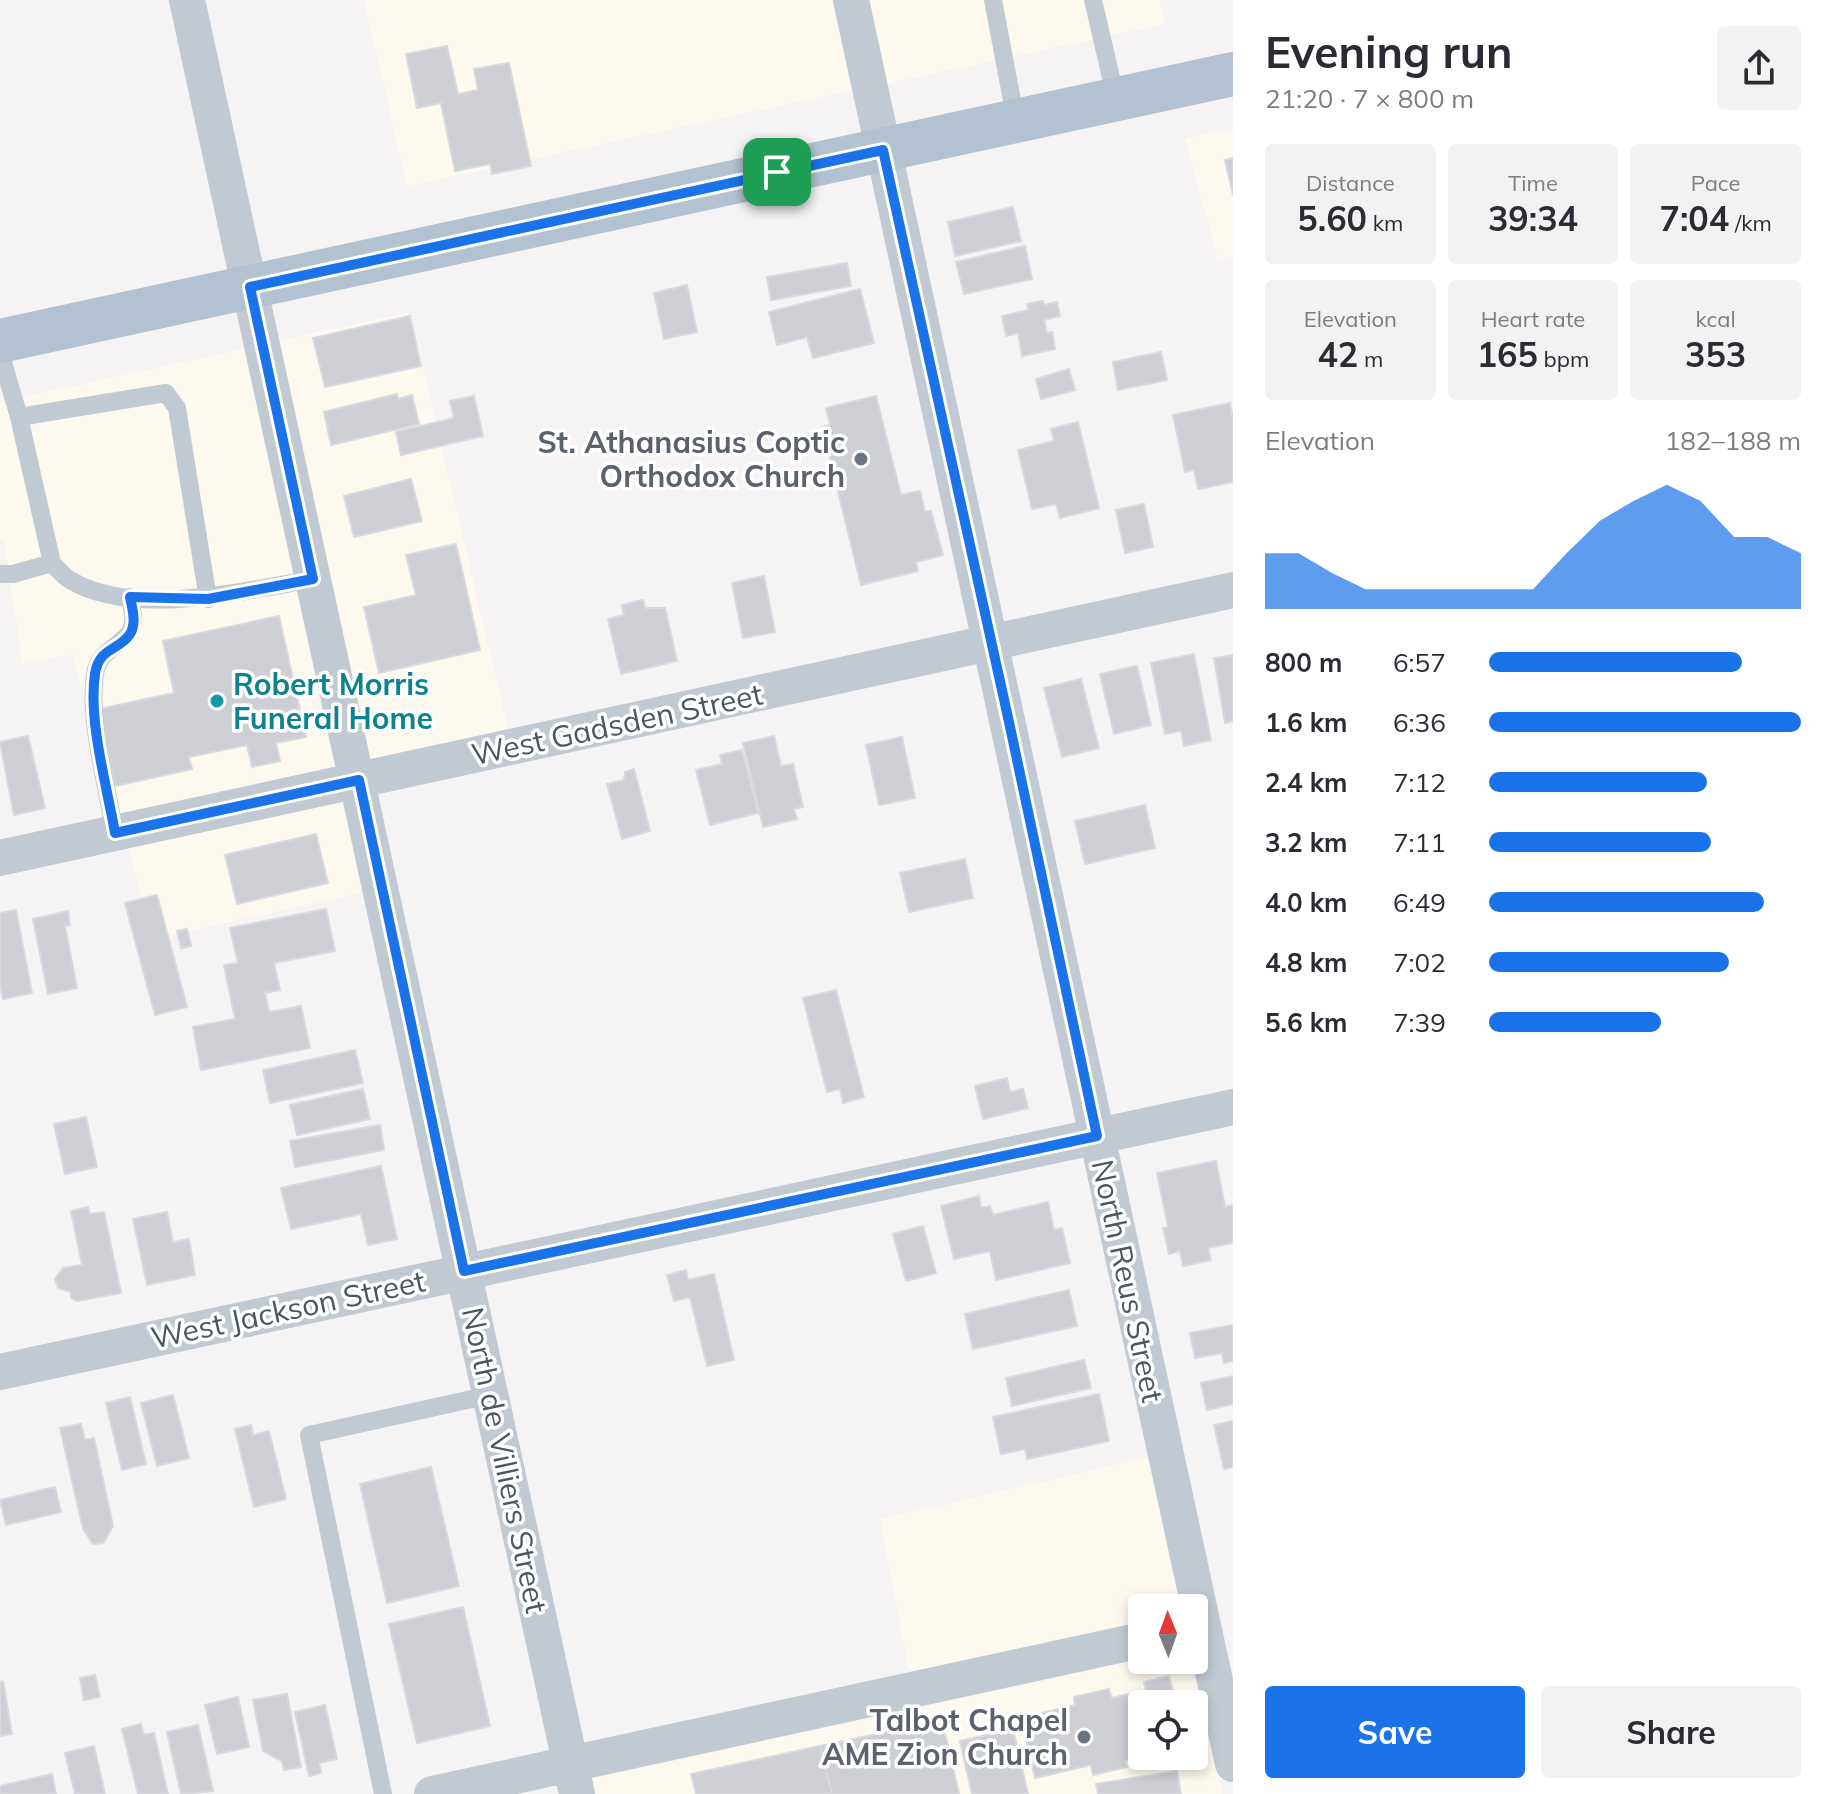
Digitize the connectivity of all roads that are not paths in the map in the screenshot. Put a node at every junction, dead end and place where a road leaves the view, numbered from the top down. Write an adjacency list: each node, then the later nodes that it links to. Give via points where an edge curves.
1 (187, 0): 9 (street, North de Villiers Street)
2 (851, 0): 8 (street, North Reus Street)
3 (993, 0): 7 (lane)
4 (1093, 0): 6 (lane)
5 (1233, 74): 6 (main road)
6 (1116, 99): 7 (main road)
7 (1016, 121): 8 (main road)
8 (883, 150): 9 (main road); 19 (street, North Reus Street)
9 (250, 287): 10 (main road); 15 (street, North de Villiers Street)
10 (0, 341)
11 (0, 352): 12 (lane)
12 (19, 417): 13 (lane); 18 (lane, via 166,393 177,408)
13 (52, 563): 14 (lane); 17 (lane, via 70,580)
14 (0, 574)
15 (313, 579): 18 (lane); 20 (street, North de Villiers Street)
16 (1233, 590): 19 (street, West Gadsden Street)
17 (130, 597): 18 (lane); 21 (lane, via 130,634 103,653 93,702)
18 (208, 599)
19 (989, 642): 20 (street, West Gadsden Street); 24 (street, North Reus Street)
20 (359, 780): 21 (street, West Gadsden Street); 25 (street, North de Villiers Street)
21 (115, 833): 22 (street, West Gadsden Street)
22 (0, 858)
23 (1233, 1107): 24 (street, West Jackson Street)
24 (1097, 1136): 25 (street, West Jackson Street); 28 (street, North Reus Street)
25 (464, 1271): 26 (street, West Jackson Street); 27 (street, North de Villiers Street)
26 (0, 1372)
27 (490, 1395): 31 (street, North de Villiers Street); 32 (lane, via 309,1435)
28 (1210, 1625): 30 (street, North Reus Street)
29 (1128, 1643): 31 (street)
30 (1233, 1764)
31 (574, 1779): 33 (street)
32 (383, 1794)
33 (432, 1794)

